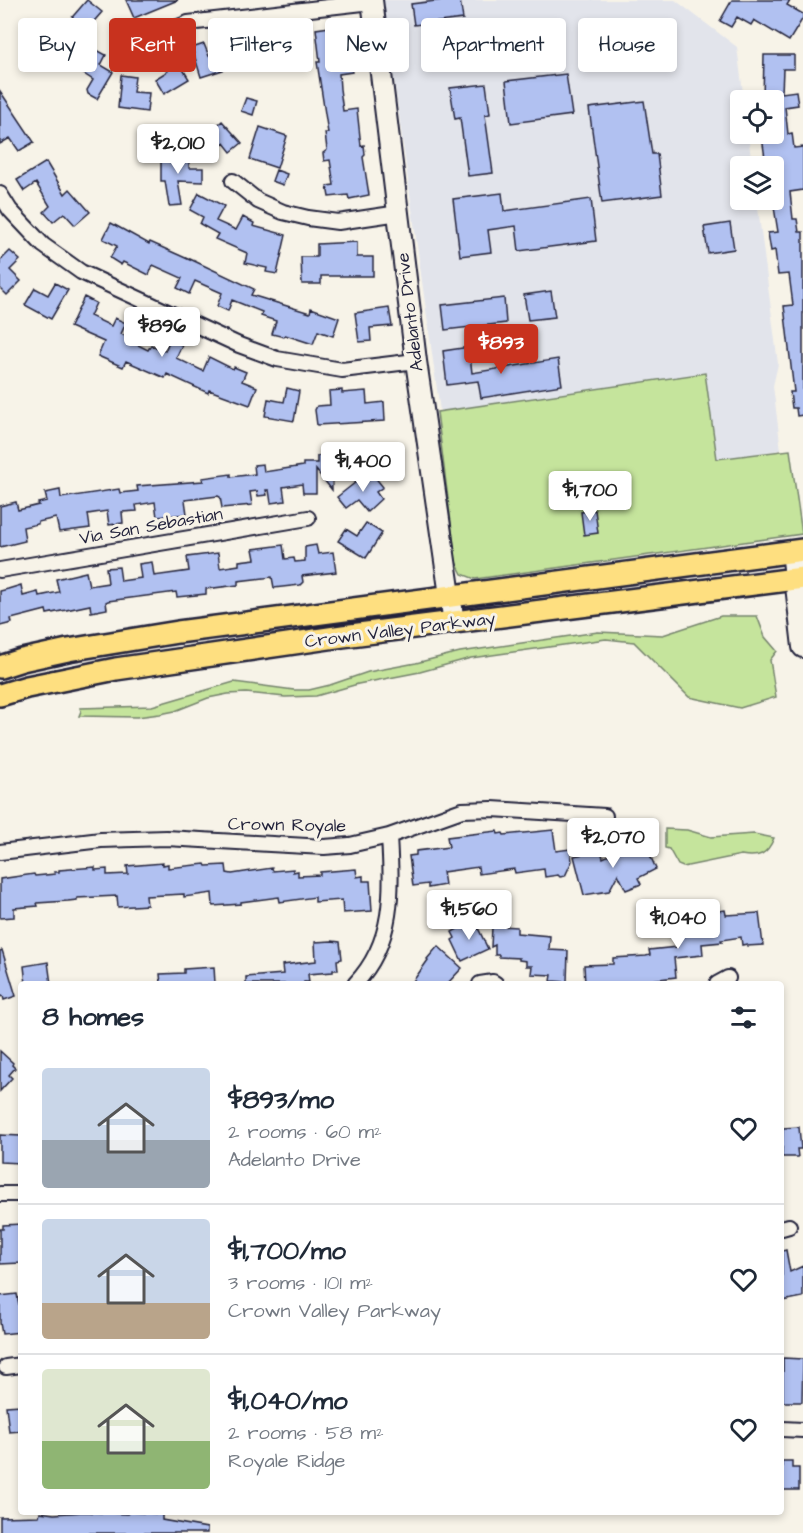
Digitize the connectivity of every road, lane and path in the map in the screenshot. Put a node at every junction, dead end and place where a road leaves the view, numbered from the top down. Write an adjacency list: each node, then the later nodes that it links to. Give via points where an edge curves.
1 (372, 1): 2 (street); 5 (street, Adelanto Drive)
2 (196, 22)
3 (233, 181): 5 (street, via 258,201 308,218 338,222)
4 (0, 194): 6 (street, via 43,245 81,272 239,345 277,359 342,370)
5 (399, 213): 6 (street, Adelanto Drive)
6 (416, 361): 11 (street, Adelanto Drive)
7 (308, 518): 9 (street, Via San Sebastian)
8 (798, 550): 10 (street); 11 (main road, Crown Valley Parkway)
9 (0, 570)
10 (799, 578): 12 (main road, Crown Valley Parkway); 13 (street)
11 (450, 596): 12 (street, Adelanto Drive); 14 (main road, Crown Valley Parkway, via 112,642)
12 (454, 623): 15 (main road, Crown Valley Parkway, via 116,669)
13 (803, 647)
14 (0, 667)
15 (0, 695)
16 (605, 816): 17 (street, Crown Royale, via 462,810)
17 (389, 836): 18 (street, Crown Royale, via 324,848 166,838 101,840); 19 (street, via 392,886 388,925 378,950)
18 (0, 852)
19 (358, 981)
20 (0, 1194): 21 (street)
21 (18, 1194)
22 (18, 1365): 23 (street)
23 (6, 1367)
24 (784, 1429): 25 (street)
25 (803, 1430)

